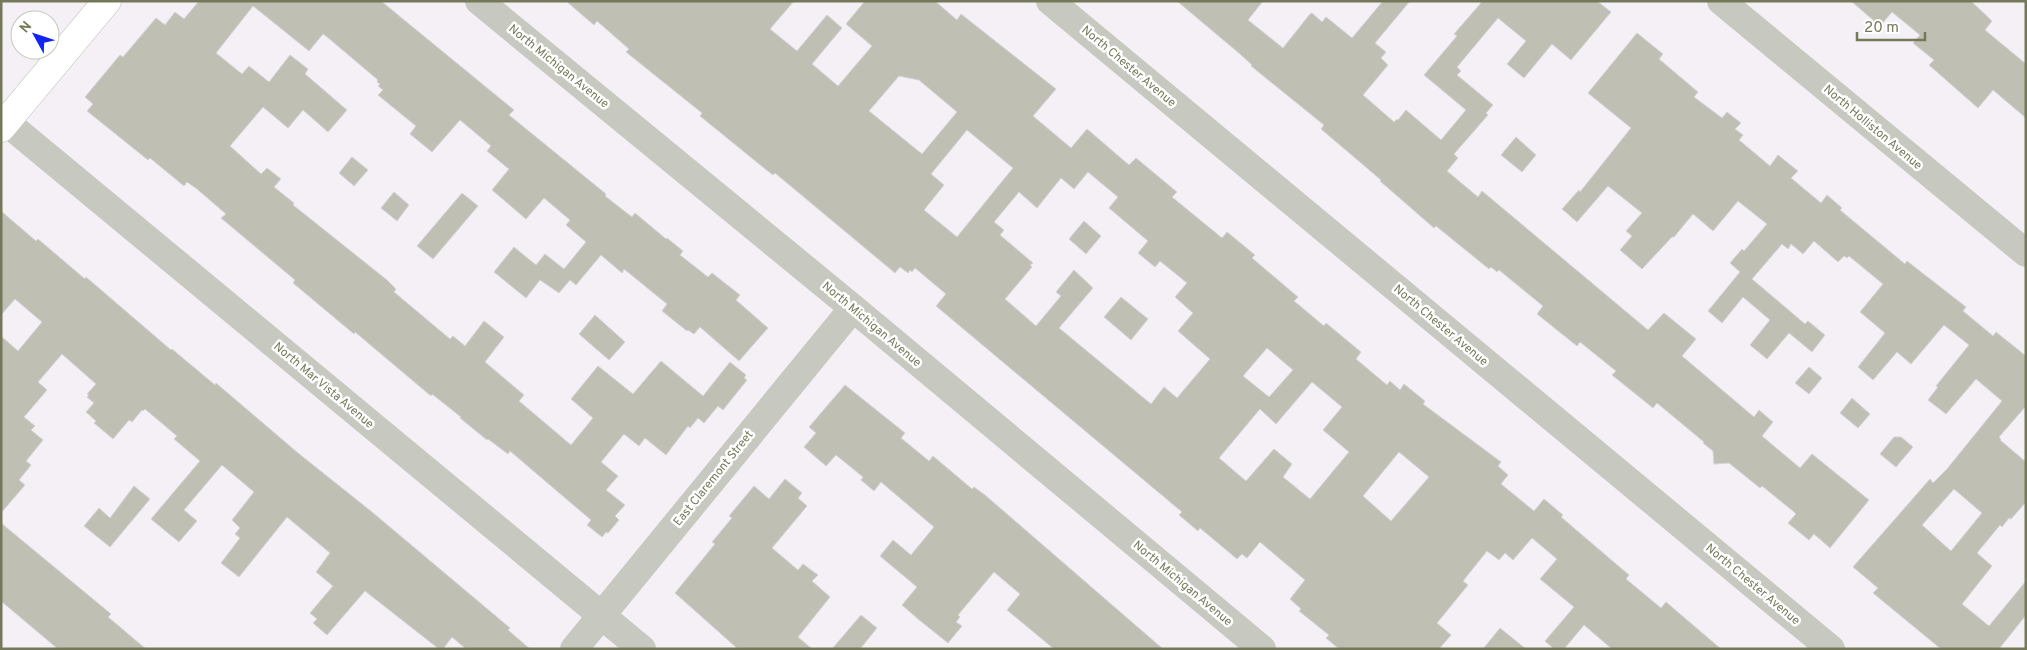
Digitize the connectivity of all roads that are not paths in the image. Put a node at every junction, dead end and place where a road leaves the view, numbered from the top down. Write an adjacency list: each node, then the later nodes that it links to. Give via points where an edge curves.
1 (107, 1): 5 (main road)
2 (480, 1): 7 (street, North Michigan Avenue)
3 (1050, 1): 12 (street, North Chester Avenue)
4 (1721, 1): 6 (street, North Holliston Avenue)
5 (4, 125): 8 (street, North Mar Vista Avenue)
6 (2026, 254)
7 (853, 308): 8 (street, East Claremont Street); 11 (street, North Michigan Avenue)
8 (601, 615): 9 (street, East Claremont Street); 10 (street, North Mar Vista Avenue)
9 (574, 649)
10 (642, 649)
11 (1262, 649)
12 (1831, 649)

